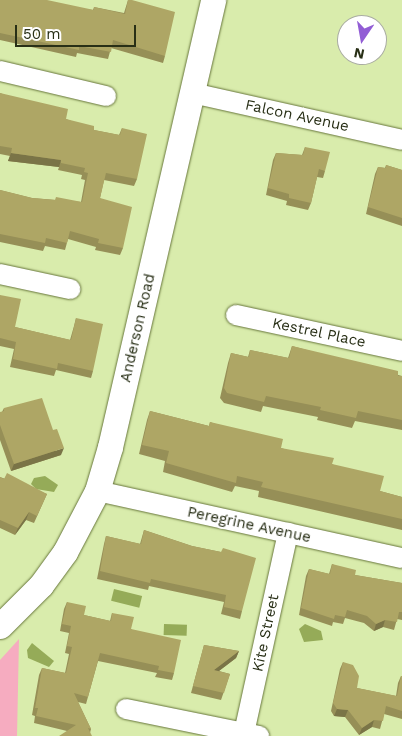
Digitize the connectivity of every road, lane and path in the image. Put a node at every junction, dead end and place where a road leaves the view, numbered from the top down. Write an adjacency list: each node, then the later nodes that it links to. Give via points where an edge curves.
1 (213, 0): 3 (street, Anderson Road)
2 (0, 71): 4 (street)
3 (192, 93): 5 (street, Falcon Avenue); 10 (street, Anderson Road, via 110,447)
4 (106, 96)
5 (402, 140)
6 (0, 274): 7 (street)
7 (70, 289)
8 (236, 315): 9 (street, Kestrel Place)
9 (402, 351)
10 (96, 491): 11 (street, Peregrine Avenue); 13 (street, Anderson Road, via 65,552 41,585)
11 (288, 533): 12 (street, Peregrine Avenue); 15 (street, Kite Street)
12 (402, 558)
13 (0, 626)
14 (126, 709): 15 (street)
15 (252, 734)

